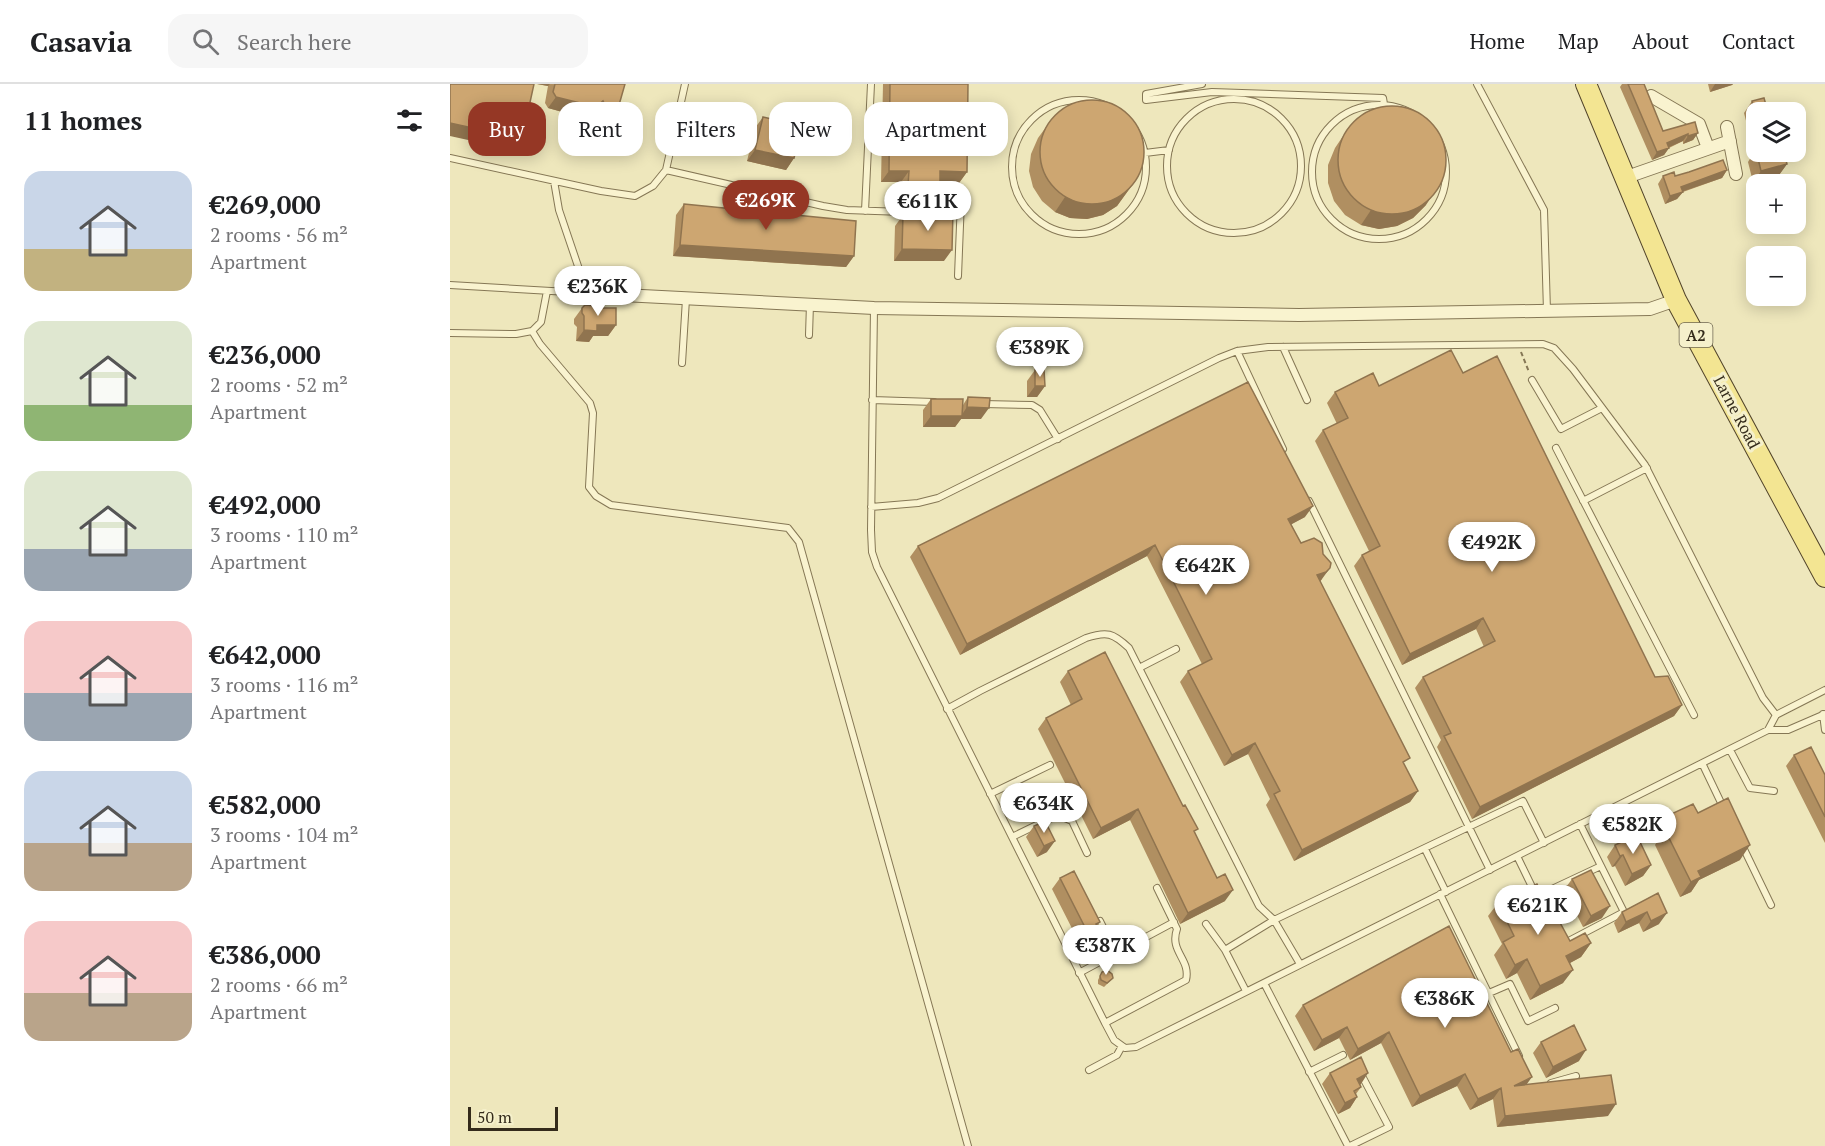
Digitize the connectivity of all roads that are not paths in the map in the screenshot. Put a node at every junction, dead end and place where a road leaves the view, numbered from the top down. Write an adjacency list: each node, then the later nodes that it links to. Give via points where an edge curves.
1 (677, 84): 6 (lane)
2 (871, 84): 23 (lane)
3 (1202, 84): 7 (lane, via 1146,94 1146,100 1212,92)
4 (1477, 84): 34 (lane, via 1544,210)
5 (1586, 84): 19 (main road, Larne Road / A2)
6 (685, 85): 16 (lane)
7 (1239, 96): 9 (lane, via 1383,98); 13 (lane, via 1194,111 1178,128); 17 (lane, via 1280,116 1293,132 1300,152)
8 (1651, 96): 12 (street, via 1699,124)
9 (1384, 104): 20 (lane, via 1360,107 1339,117 1323,134 1313,155); 20 (lane, via 1406,110 1424,122 1437,138 1445,158 1446,180 1429,218 1392,239 1371,240 1350,234 1324,211)
10 (1727, 127): 11 (street)
11 (1730, 141): 12 (street); 18 (street)
12 (1708, 148): 19 (street)
13 (1169, 150): 14 (lane); 17 (lane, via 1167,173 1173,196 1186,215 1206,228 1226,234 1248,233 1268,225 1284,212 1296,194)
14 (1145, 153): 14 (lane, via 1138,133 1106,105 1084,99 1060,102 1039,112 1023,129 1013,150 1012,174 1018,196 1031,215 1051,229 1071,235 1092,234 1129,213 1141,195)
15 (450, 158): 21 (lane)
16 (666, 170): 21 (lane, via 654,186 635,196); 23 (lane, via 823,206)
17 (1301, 174): 20 (lane)
18 (1736, 174)
19 (1624, 178): 31 (main road, Larne Road / A2)
20 (1311, 179)
21 (554, 181): 28 (lane)
22 (961, 200): 24 (lane)
23 (865, 211): 24 (lane)
24 (960, 214): 25 (lane)
25 (958, 276)
26 (450, 285): 27 (lane)
27 (547, 291): 28 (lane); 35 (lane, via 541,322)
28 (582, 291): 29 (lane)
29 (603, 294): 30 (street)
30 (686, 298): 32 (street); 40 (lane)
31 (1676, 300): 34 (street, via 1650,309); 54 (main road, Larne Road / A2)
32 (810, 304): 33 (street); 37 (lane)
33 (874, 308): 34 (street, via 1299,315); 42 (lane)
34 (1547, 311)
35 (532, 332): 36 (lane); 107 (lane, via 590,403 593,412 589,486 596,496 611,505 788,528 799,542)
36 (450, 333)
37 (809, 335)
38 (1283, 347): 39 (lane); 43 (lane); 46 (lane, via 1544,344 1554,348)
39 (1237, 351): 47 (lane); 49 (lane)
40 (682, 363)
41 (1532, 380): 46 (lane, via 1561,429)
42 (872, 400): 44 (lane); 53 (lane)
43 (1307, 400)
44 (940, 402)
45 (975, 404): 47 (lane, via 1032,405 1040,410)
46 (1602, 408): 50 (lane)
47 (1058, 439): 53 (lane, via 938,498 918,504)
48 (1556, 448): 52 (lane)
49 (1286, 454)
50 (1647, 468): 52 (lane); 61 (lane, via 1763,698)
51 (1307, 497): 71 (lane)
52 (1583, 501): 60 (lane)
53 (871, 507): 58 (lane, via 872,552 877,567)
54 (1825, 577)
55 (1176, 649): 56 (lane)
56 (1139, 669): 58 (lane, via 1129,648 1117,637 1101,633); 85 (lane, via 1259,906)
57 (1825, 690): 61 (lane)
58 (947, 709): 68 (lane)
59 (1824, 714): 62 (lane, via 1788,730); 63 (lane)
60 (1694, 715)
61 (1776, 715): 62 (lane)
62 (1768, 730): 64 (lane)
63 (1825, 730)
64 (1730, 750): 65 (lane); 67 (lane, via 1750,788)
65 (1702, 763): 69 (lane); 70 (lane)
66 (1050, 765): 68 (lane)
67 (1774, 791)
68 (990, 794): 73 (lane)
69 (1727, 814)
70 (1580, 824): 74 (lane); 78 (lane)
71 (1469, 827): 74 (lane, via 1523,801); 75 (lane); 79 (lane)
72 (1737, 834): 83 (lane)
73 (1012, 837): 76 (lane, via 1060,816 1072,821); 93 (lane)
74 (1544, 843): 77 (lane)
75 (1425, 849): 81 (lane); 85 (lane)
76 (1087, 853)
77 (1517, 856): 79 (lane); 82 (lane)
78 (1601, 866): 82 (lane); 89 (lane, via 1624,912 1563,944)
79 (1490, 870): 81 (lane)
80 (1157, 888): 87 (lane)
81 (1443, 893): 92 (lane); 96 (lane)
82 (1537, 896): 84 (lane)
83 (1771, 905)
84 (1542, 906)
85 (1274, 920): 90 (lane); 92 (lane)
86 (1100, 921): 91 (lane)
87 (1174, 922): 91 (lane); 98 (lane, via 1175,944 1186,966 1186,980)
88 (1206, 924): 90 (lane)
89 (1558, 934)
90 (1225, 950): 95 (lane)
91 (1116, 953): 93 (lane)
92 (1300, 964): 94 (lane)
93 (1079, 973): 98 (lane)
94 (1264, 983): 95 (lane); 103 (lane)
95 (1246, 991): 99 (lane, via 1137,1047)
96 (1489, 993): 97 (lane, via 1510,984 1528,1021); 101 (lane)
97 (1555, 1008)
98 (1105, 1023): 99 (lane)
99 (1122, 1046): 102 (lane, via 1117,1055)
100 (1343, 1055): 103 (lane)
101 (1524, 1066)
102 (1089, 1070)
103 (1309, 1072): 108 (lane)
104 (1361, 1074): 108 (lane, via 1389,1127)
105 (1576, 1076): 106 (lane)
106 (1544, 1084)
107 (968, 1146)
108 (1349, 1146)

